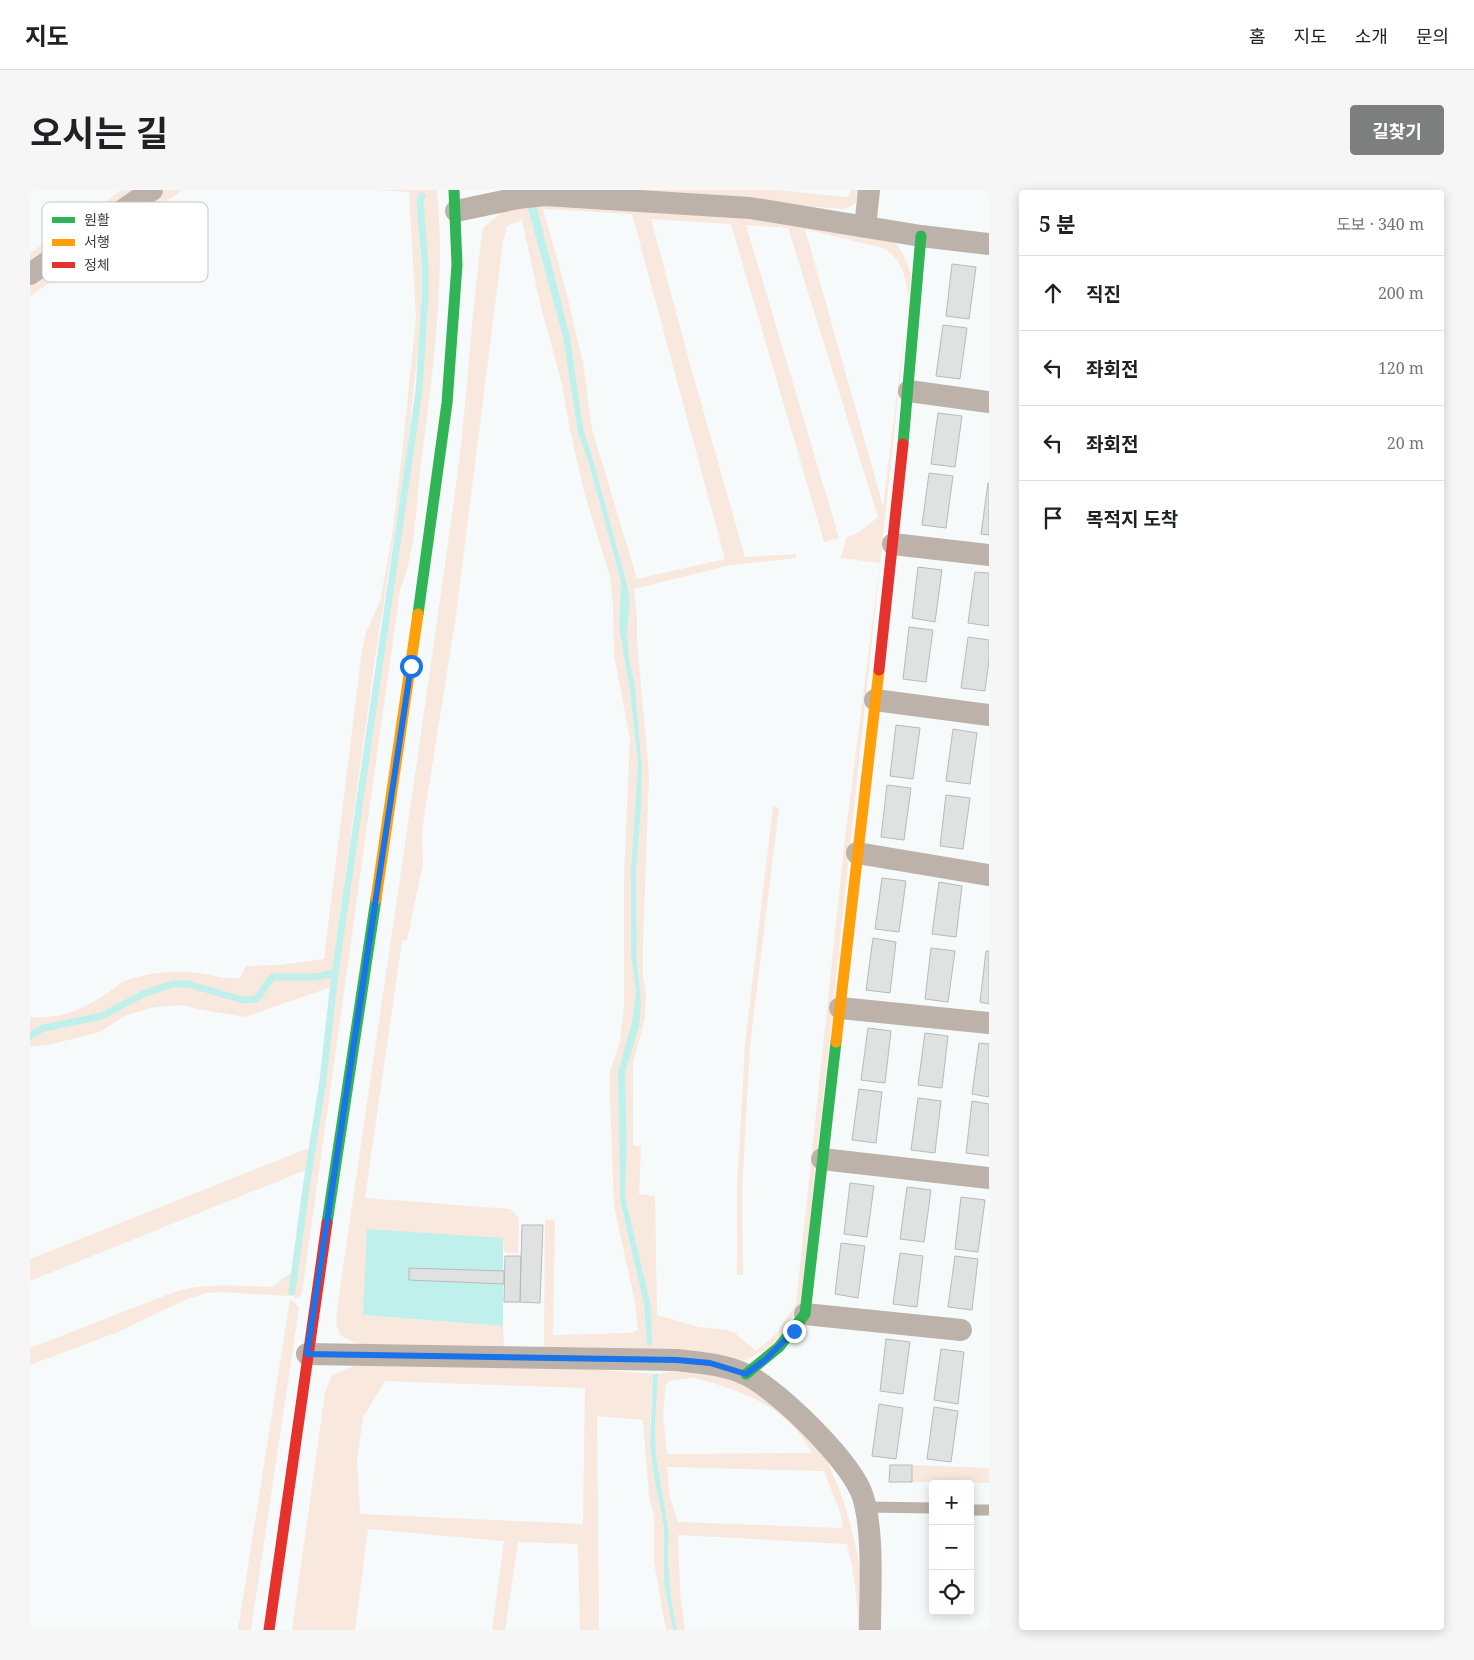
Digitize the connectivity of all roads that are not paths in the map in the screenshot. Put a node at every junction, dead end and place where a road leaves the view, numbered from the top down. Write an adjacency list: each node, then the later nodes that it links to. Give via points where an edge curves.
1 (152, 190): 4 (street)
2 (869, 190): 5 (street)
3 (455, 201): 5 (street, via 544,195 750,208); 24 (main road, via 457,265 446,413)
4 (135, 202)
5 (865, 227): 6 (street)
6 (921, 236): 7 (street); 10 (main road)
7 (989, 244)
8 (42, 266): 9 (street)
9 (30, 274)
10 (909, 391): 11 (street); 12 (main road)
11 (989, 402)
12 (892, 544): 13 (street); 14 (main road)
13 (989, 555)
14 (875, 700): 15 (street); 16 (main road)
15 (989, 715)
16 (857, 853): 17 (street); 18 (main road)
17 (988, 875)
18 (840, 1008): 19 (street); 20 (main road)
19 (989, 1023)
20 (822, 1159): 21 (street); 22 (main road)
21 (989, 1178)
22 (805, 1314): 23 (street); 25 (main road, via 794,1331)
23 (961, 1330)
24 (307, 1354): 25 (street, via 677,1360 710,1363); 30 (main road)
25 (746, 1374): 26 (street, via 777,1395 816,1432 857,1484)
26 (865, 1507): 27 (lane); 31 (street)
27 (929, 1508)
28 (974, 1510): 29 (lane)
29 (989, 1510)
30 (269, 1630)
31 (870, 1630)

